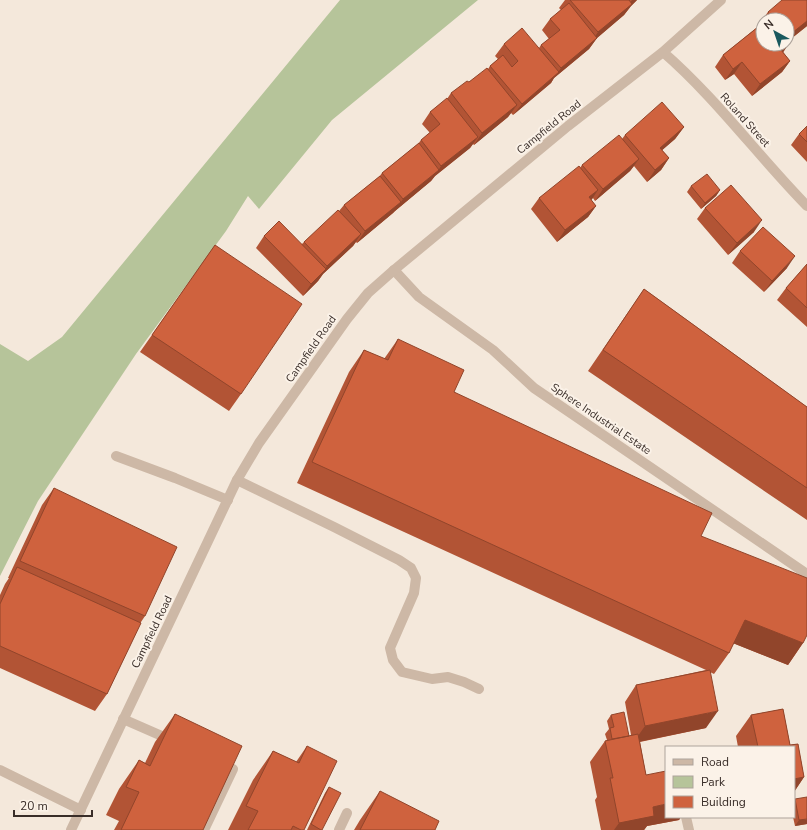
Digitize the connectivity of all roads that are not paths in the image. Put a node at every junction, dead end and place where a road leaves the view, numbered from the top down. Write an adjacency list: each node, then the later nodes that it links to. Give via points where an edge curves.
1 (721, 0): 2 (street, Campfield Road)
2 (663, 52): 3 (street, Roland Street, via 685,71); 4 (street, Campfield Road, via 568,126)
3 (807, 206)
4 (394, 270): 6 (street, Campfield Road, via 368,294 347,319 259,443); 8 (street, Sphere Industrial Estate, via 419,297 493,350 534,388)
5 (116, 456): 7 (street)
6 (237, 480): 7 (street, Campfield Road); 9 (street, via 411,568 416,578 414,593 390,648 393,660 402,672 432,679 448,677)
7 (228, 500): 10 (street, Campfield Road)
8 (807, 574)
9 (479, 689)
10 (124, 719): 11 (street); 14 (street, Campfield Road)
11 (178, 744)
12 (212, 759): 18 (street, via 233,769)
13 (0, 770): 14 (street)
14 (81, 810): 17 (street, Campfield Road)
15 (347, 813): 19 (street)
16 (686, 818): 20 (street)
17 (72, 830)
18 (204, 830)
19 (339, 830)
20 (689, 830)

